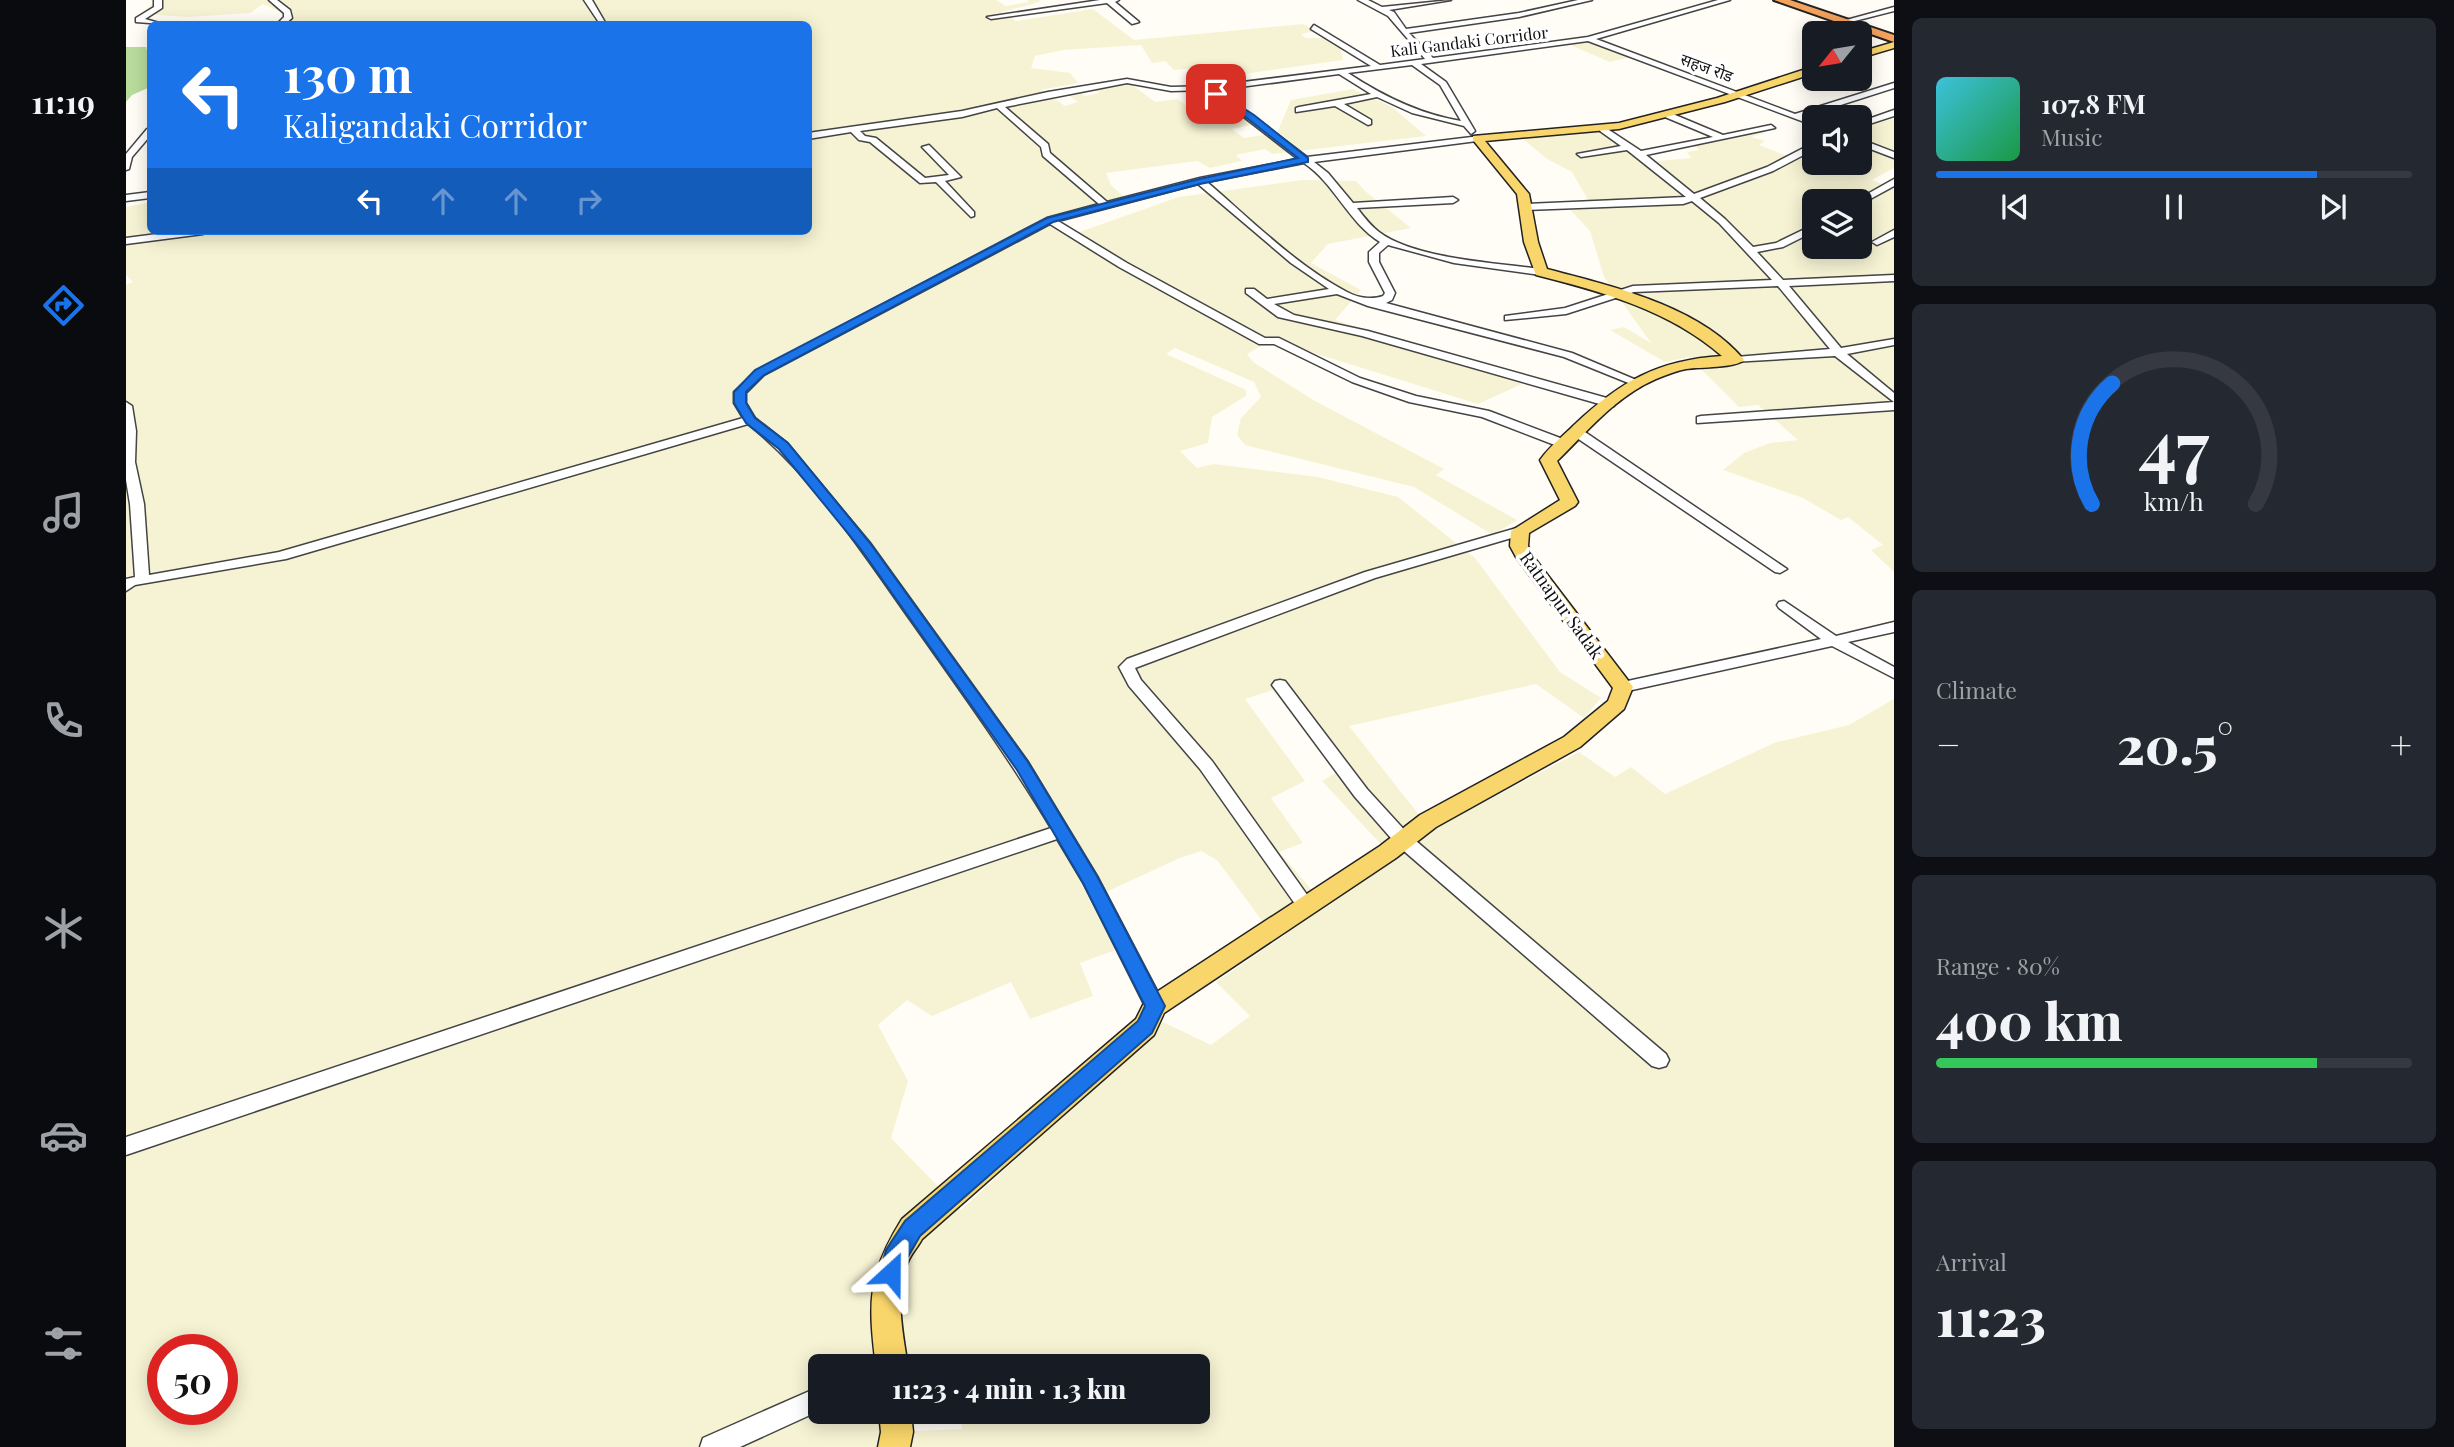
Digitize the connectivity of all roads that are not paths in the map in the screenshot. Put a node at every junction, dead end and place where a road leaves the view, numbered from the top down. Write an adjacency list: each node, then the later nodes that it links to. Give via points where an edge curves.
1 (158, 0): 17 (street, via 160,7 139,20)
2 (273, 0): 13 (street, via 287,12)
3 (588, 0): 14 (street)
4 (1362, 0): 10 (street)
5 (1447, 0): 10 (street)
6 (1588, 0): 20 (street)
7 (1726, 0): 22 (street, Kali Gandaki Corridor)
8 (1779, 0): 15 (highway)
9 (1112, 1): 12 (street); 18 (street)
10 (1382, 9): 20 (street)
11 (1894, 9): 16 (street)
12 (991, 17)
13 (284, 21)
14 (601, 21)
15 (1840, 21)
16 (1847, 21)
17 (147, 22)
18 (1135, 22)
19 (1314, 27): 28 (street)
20 (1404, 32): 26 (street)
21 (1872, 32): 23 (highway)
22 (1589, 38): 26 (street, Kali Gandaki Corridor); 33 (street, सहज रोड)
23 (1894, 39)
24 (1894, 45): 25 (main road)
25 (1872, 51)
26 (1432, 61): 27 (street, Kali Gandaki Corridor)
27 (1415, 63): 28 (street, Kali Gandaki Corridor); 49 (street, via 1443,84)
28 (1378, 67): 29 (street, Kali Gandaki Corridor)
29 (1339, 71): 32 (street, Kali Gandaki Corridor); 34 (street)
30 (1802, 73): 33 (main road)
31 (1894, 85): 40 (street)
32 (1211, 88): 36 (street, Kali Gandaki Corridor, via 1171,89 1127,81); 60 (street)
33 (1738, 93): 39 (main road); 40 (street, सहज रोड)
34 (1377, 95): 35 (street); 49 (street)
35 (1337, 103): 37 (street); 44 (street)
36 (1000, 107): 47 (street, Kali Gandaki Corridor); 70 (street)
37 (1298, 110)
38 (1894, 113): 41 (street)
39 (1668, 115): 48 (main road); 52 (street)
40 (1796, 116): 42 (street, सहज रोड)
41 (1881, 118): 43 (street); 45 (street)
42 (1802, 119)
43 (1872, 121)
44 (1368, 122)
45 (1894, 123)
46 (1771, 128): 52 (street)
47 (853, 129): 51 (street, Kali Gandaki Corridor); 62 (street, via 923,181)
48 (1603, 129): 49 (main road); 55 (street)
49 (1471, 131): 60 (street); 72 (main road, via 1523,194)
50 (147, 135): 61 (street, via 128,157)
51 (812, 135)
52 (1723, 138): 59 (street)
53 (1872, 146): 57 (street)
54 (926, 147): 62 (street, via 956,177)
55 (1630, 147): 58 (street); 59 (street)
56 (1802, 152): 67 (street, via 1770,169)
57 (1892, 152)
58 (1581, 154)
59 (1639, 154): 67 (street)
60 (1305, 160): 63 (street); 71 (street, via 1322,172)
61 (126, 167)
62 (938, 179): 73 (street)
63 (1199, 181): 70 (street); 86 (street)
64 (1894, 182): 65 (street)
65 (1872, 194)
66 (147, 195): 68 (street)
67 (1693, 197): 72 (street); 81 (street)
68 (126, 198)
69 (1453, 200): 71 (street)
70 (1104, 204): 74 (street)
71 (1350, 206): 79 (street)
72 (1526, 207): 82 (main road)
73 (971, 214)
74 (1050, 220): 100 (street, via 760,373 740,392 740,403); 101 (street, via 1263,342 1275,340 1356,380 1413,399)
75 (1894, 233): 80 (street)
76 (1802, 234): 81 (street)
77 (172, 235): 78 (street)
78 (126, 241)
79 (1387, 242): 82 (street); 89 (street, via 1374,252 1374,262 1390,293)
80 (1877, 242)
81 (1750, 251): 84 (street)
82 (1541, 272): 87 (main road)
83 (1894, 278): 84 (street)
84 (1778, 282): 87 (street); 92 (street)
85 (1250, 291): 88 (street)
86 (1338, 291): 88 (street); 89 (street)
87 (1620, 292): 90 (street, via 1566,311); 93 (main road, via 1660,308)
88 (1266, 303): 96 (street, via 1292,318 1364,333)
89 (1372, 304): 94 (street, via 1569,355)
90 (1509, 318)
91 (1894, 342): 92 (street)
92 (1838, 352): 93 (street); 95 (street)
93 (1736, 360): 94 (main road, Ratnapur Sadak, via 1704,360)
94 (1635, 382): 96 (main road, Ratnapur Sadak)
95 (1894, 399)
96 (1610, 403): 101 (main road, Ratnapur Sadak)
97 (126, 406): 104 (street)
98 (1894, 406): 99 (street)
99 (1701, 419)
100 (750, 420): 104 (street, via 281,556); 112 (street, via 783,446 865,545 1022,766)
101 (1571, 438): 102 (main road, Ratnapur Sadak, via 1548,460 1567,490 1569,502); 103 (street)
102 (1520, 531): 111 (main road, Ratnapur Sadak, via 1518,546 1525,557); 114 (street, via 1370,575 1127,667 1133,682 1206,765)
103 (1780, 569)
104 (142, 580): 105 (street)
105 (126, 587)
106 (1784, 605): 108 (street)
107 (1894, 627): 108 (street)
108 (1834, 641): 109 (street); 111 (street)
109 (1894, 673)
110 (1280, 685): 113 (street, via 1361,793)
111 (1623, 687): 113 (main road, via 1617,704 1572,742 1427,821)
112 (1062, 831): 115 (street); 117 (street)
113 (1403, 840): 114 (main road); 116 (street)
114 (1306, 906): 115 (main road)
115 (1155, 1006): 118 (main road, via 1145,1027 912,1229 894,1258 887,1287 885,1326)
116 (1659, 1060)
117 (126, 1146)
118 (890, 1354)
119 (808, 1404): 121 (street)
120 (896, 1424): 122 (main road)
121 (712, 1447)
122 (894, 1447)

